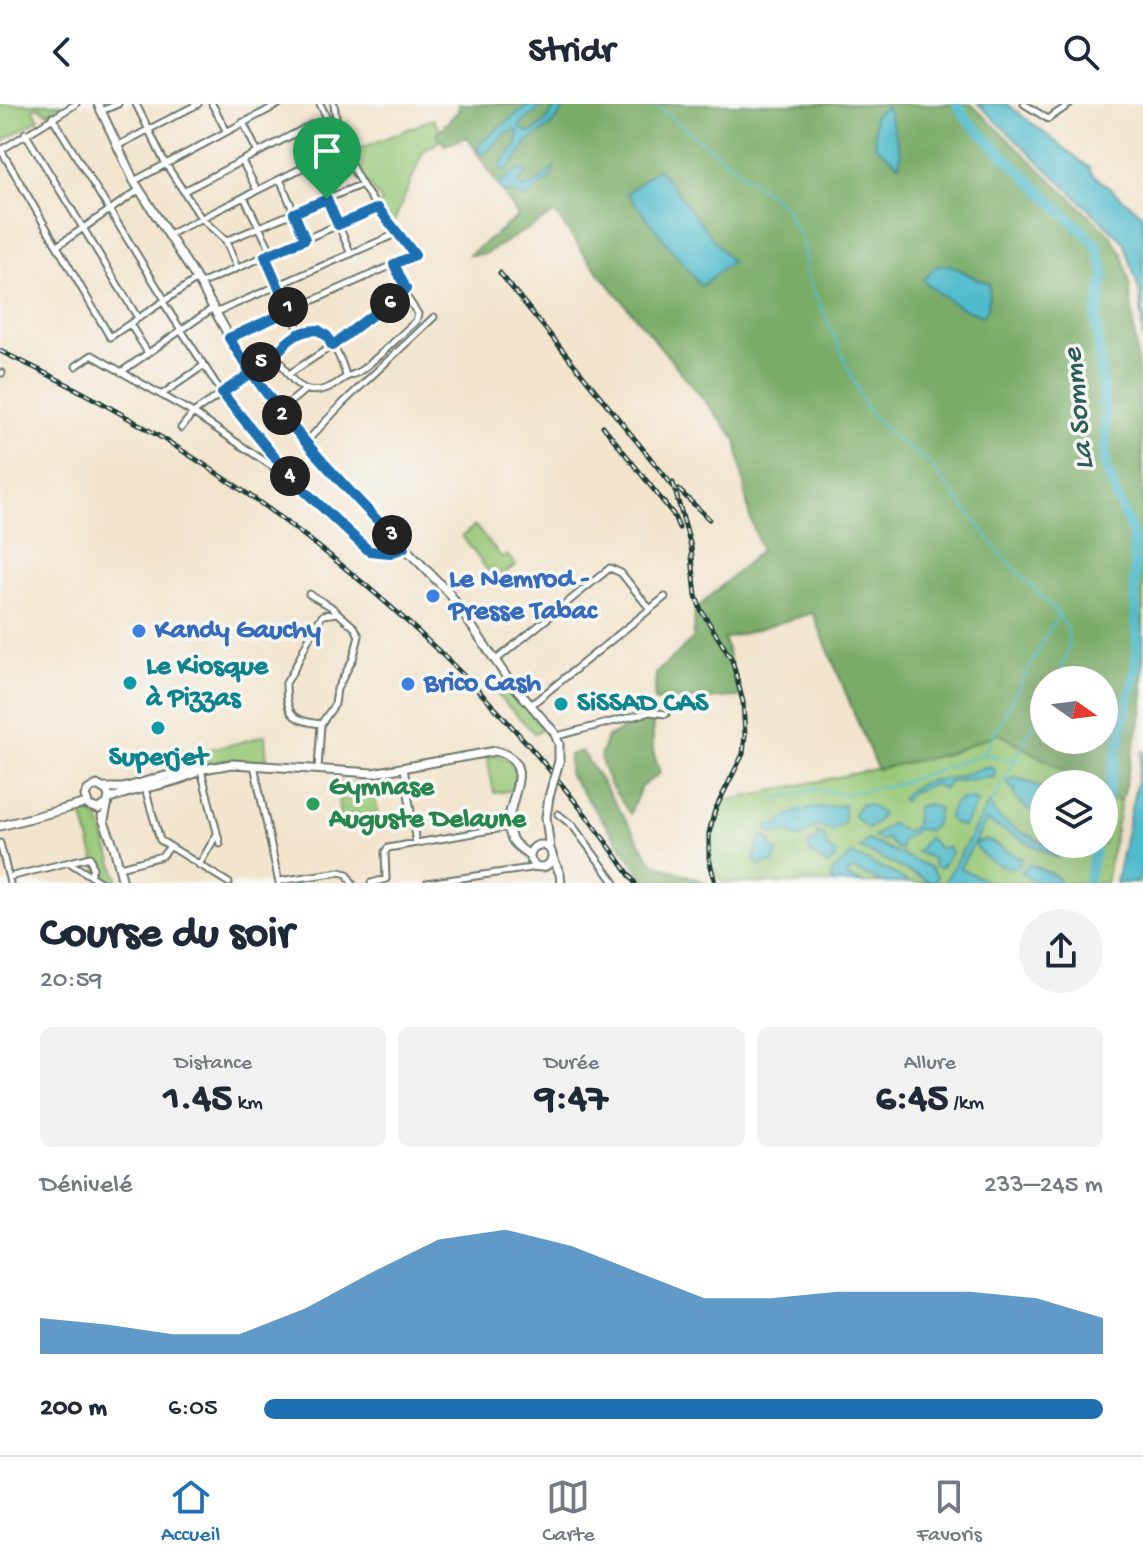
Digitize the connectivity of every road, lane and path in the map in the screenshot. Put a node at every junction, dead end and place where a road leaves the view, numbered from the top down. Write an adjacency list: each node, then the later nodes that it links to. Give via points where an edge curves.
1 (76, 104): 12 (street)
2 (118, 104): 11 (street)
3 (136, 104): 17 (street)
4 (198, 104): 17 (street)
5 (212, 104): 18 (street)
6 (279, 104): 15 (street)
7 (320, 104): 14 (street)
8 (334, 104): 13 (street)
9 (1024, 104): 10 (street, via 1048,119)
10 (1070, 104)
11 (99, 107): 20 (main road)
12 (52, 117): 19 (street); 37 (street)
13 (336, 119): 14 (street); 21 (street)
14 (328, 120): 16 (street)
15 (243, 122): 18 (street); 24 (street)
16 (313, 124): 23 (street); 24 (street)
17 (150, 130): 20 (street); 27 (street)
18 (226, 130): 27 (street)
19 (25, 133): 22 (street); 42 (street)
20 (116, 146): 29 (main road)
21 (343, 146): 23 (street); 30 (street)
22 (0, 150): 47 (street)
23 (321, 152): 26 (street)
24 (258, 153): 25 (street)
25 (242, 161): 32 (street); 33 (street)
26 (316, 161): 28 (street); 35 (street)
27 (165, 163): 29 (street); 33 (street)
28 (280, 179): 32 (street); 38 (street)
29 (134, 181): 31 (main road)
30 (360, 185): 35 (street); 36 (street)
31 (139, 190): 37 (street); 44 (main road)
32 (257, 190): 34 (street)
33 (184, 191): 39 (street)
34 (244, 197): 39 (street); 41 (street)
35 (327, 199): 38 (street); 40 (street)
36 (378, 208): 40 (street); 43 (street)
37 (110, 210): 42 (street); 56 (street)
38 (294, 213): 41 (street); 45 (street)
39 (201, 218): 44 (street); 46 (street)
40 (338, 225): 45 (street); 49 (street)
41 (261, 227): 46 (street); 48 (street)
42 (83, 228): 47 (street); 60 (street)
43 (398, 233): 49 (street); 51 (street, via 415,255)
44 (168, 235): 53 (main road)
45 (305, 239): 48 (street)
46 (226, 241): 52 (street)
47 (57, 246): 61 (street, via 110,337)
48 (272, 253): 50 (street)
49 (351, 254): 54 (street)
50 (265, 256): 52 (street); 54 (street)
51 (394, 264): 55 (street, via 406,286); 58 (street)
52 (237, 268): 53 (street)
53 (198, 282): 56 (street); 57 (main road)
54 (278, 285): 57 (street); 58 (street)
55 (404, 293): 65 (street); 73 (street, via 418,314 416,321 359,372)
56 (164, 301): 60 (street); 62 (street)
57 (214, 310): 62 (street); 64 (main road)
58 (289, 311): 63 (street); 64 (street)
59 (434, 317): 80 (street)
60 (138, 318): 61 (street)
61 (130, 324): 66 (street)
62 (181, 331): 66 (street); 69 (street)
63 (300, 332): 65 (street, via 318,330); 67 (street)
64 (229, 338): 70 (main road)
65 (332, 346): 72 (street); 73 (street)
66 (148, 353): 71 (street)
67 (277, 354): 70 (street); 72 (street)
68 (76, 366): 71 (street, via 92,355)
69 (203, 366): 75 (street); 76 (street)
70 (249, 371): 75 (street); 77 (main road)
71 (121, 372): 76 (street)
72 (289, 374): 74 (street)
73 (346, 376): 74 (street, via 325,391)
74 (305, 390): 77 (street)
75 (222, 393): 78 (street); 81 (street)
76 (161, 395): 78 (street)
77 (279, 411): 80 (main road)
78 (193, 413): 79 (street); 81 (street)
79 (181, 428)
80 (305, 443): 82 (main road)
81 (295, 482): 82 (street, via 369,551)
82 (404, 548): 87 (main road, via 449,593)
83 (309, 594): 86 (street)
84 (665, 597): 85 (street)
85 (650, 609): 87 (street, via 621,573 610,568); 88 (street)
86 (338, 613): 90 (street, via 355,628 358,646 335,704); 90 (street, via 323,615 316,624 286,683 290,712 297,720)
87 (496, 660): 88 (main road)
88 (531, 705): 91 (main road)
89 (666, 714): 91 (street, via 650,712)
90 (321, 724): 94 (street)
91 (557, 736): 105 (main road, bridge, via 559,761 546,812)
92 (254, 765): 94 (main road); 95 (main road); 120 (street)
93 (404, 768): 94 (main road, via 368,774); 104 (main road, via 496,751 511,759 519,782); 108 (street)
94 (318, 769)
95 (201, 770): 96 (main road); 106 (street)
96 (144, 785): 97 (main road); 98 (main road); 110 (street, via 160,840)
97 (105, 788): 98 (main road); 99 (main road, via 90,788)
98 (107, 802): 100 (main road); 102 (main road)
99 (87, 803): 100 (main road); 103 (main road)
100 (95, 809): 102 (main road)
101 (558, 814): 127 (street)
102 (104, 820): 115 (main road)
103 (0, 826)
104 (508, 827): 108 (street); 111 (main road, via 512,841)
105 (547, 831): 111 (main road); 112 (main road)
106 (217, 833): 109 (street); 114 (street)
107 (0, 843): 119 (street)
108 (416, 843): 125 (street, via 386,849 387,876)
109 (220, 844)
110 (167, 845): 114 (street); 115 (street, via 162,856)
111 (533, 852): 112 (main road, via 547,847); 116 (main road); 117 (street)
112 (551, 853): 116 (main road, via 551,862); 116 (main road, via 561,883 554,872)
113 (69, 862): 118 (street); 118 (street, via 90,857); 119 (street)
114 (199, 865): 123 (street)
115 (120, 867): 122 (main road)
116 (540, 867): 117 (street)
117 (519, 869): 126 (street)
118 (90, 875): 121 (street)
119 (10, 880)
120 (279, 882): 124 (street, via 340,872)
121 (102, 883)
122 (123, 883)
123 (229, 883)
124 (352, 883)
125 (371, 883)
126 (427, 883)
127 (615, 883)

